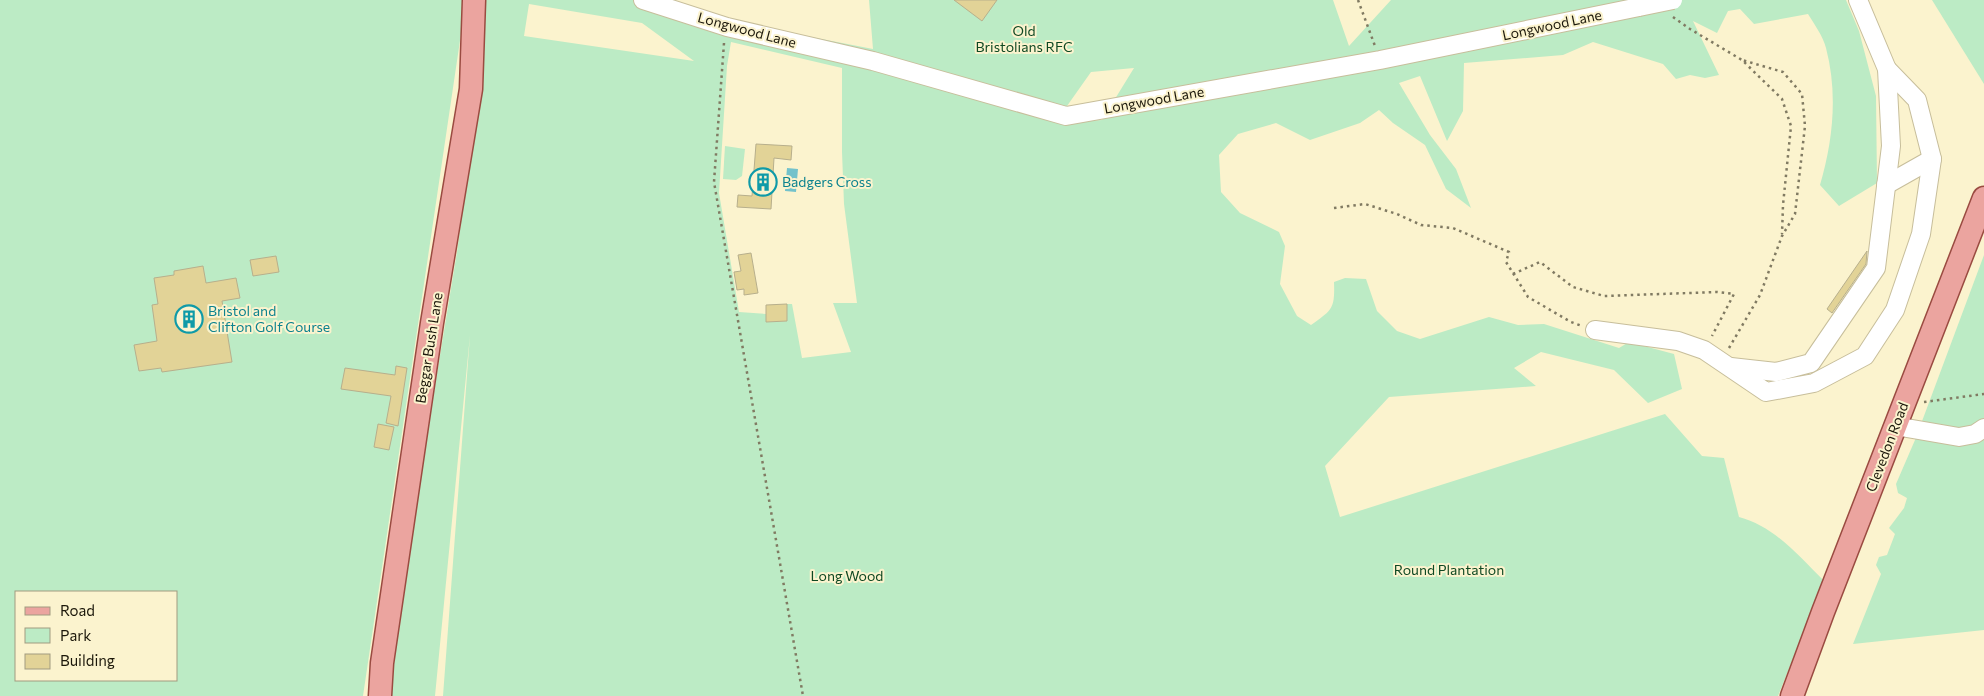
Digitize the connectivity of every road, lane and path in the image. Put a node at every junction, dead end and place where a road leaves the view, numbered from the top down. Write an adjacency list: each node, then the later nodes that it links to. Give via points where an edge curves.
1 (474, 0): 23 (main road, Beggar Bush Lane, via 471,89 432,323)
2 (644, 0): 6 (street, Longwood Lane)
3 (1358, 0): 7 (path)
4 (1858, 0): 9 (street)
5 (1670, 6): 7 (street, Longwood Lane, bridge, via 1639,7); 8 (path, via 1690,29)
6 (727, 27): 7 (street, Longwood Lane, via 873,61 1066,116); 24 (path, via 714,182)
7 (1380, 60)
8 (1742, 60): 14 (path, via 1782,99 1791,126); 14 (path, via 1783,72 1802,94 1805,126 1794,214)
9 (1887, 69): 10 (street, via 1916,100); 11 (street, via 1890,146)
10 (1932, 159): 11 (street); 18 (street, via 1921,234 1895,310 1865,356 1814,383 1766,392)
11 (1886, 185): 18 (street, via 1876,268 1811,363 1776,372)
12 (1984, 198): 20 (main road, Clevedon Road)
13 (1334, 208): 15 (path, via 1365,204 1421,225 1453,228 1509,252 1506,262)
14 (1782, 236): 18 (path, via 1760,294)
15 (1513, 274): 16 (path, via 1528,296 1571,322); 17 (path, via 1540,262 1573,287 1604,296 1734,294)
16 (1595, 330): 17 (street, via 1678,342)
17 (1704, 350): 18 (street)
18 (1723, 364)
19 (1984, 394): 20 (path, via 1926,403)
20 (1906, 398): 21 (main road, Clevedon Road)
21 (1895, 426): 22 (street, via 1959,437 1975,434); 25 (main road, Clevedon Road)
22 (1983, 428)
23 (380, 696)
24 (803, 696)
25 (1792, 696)

